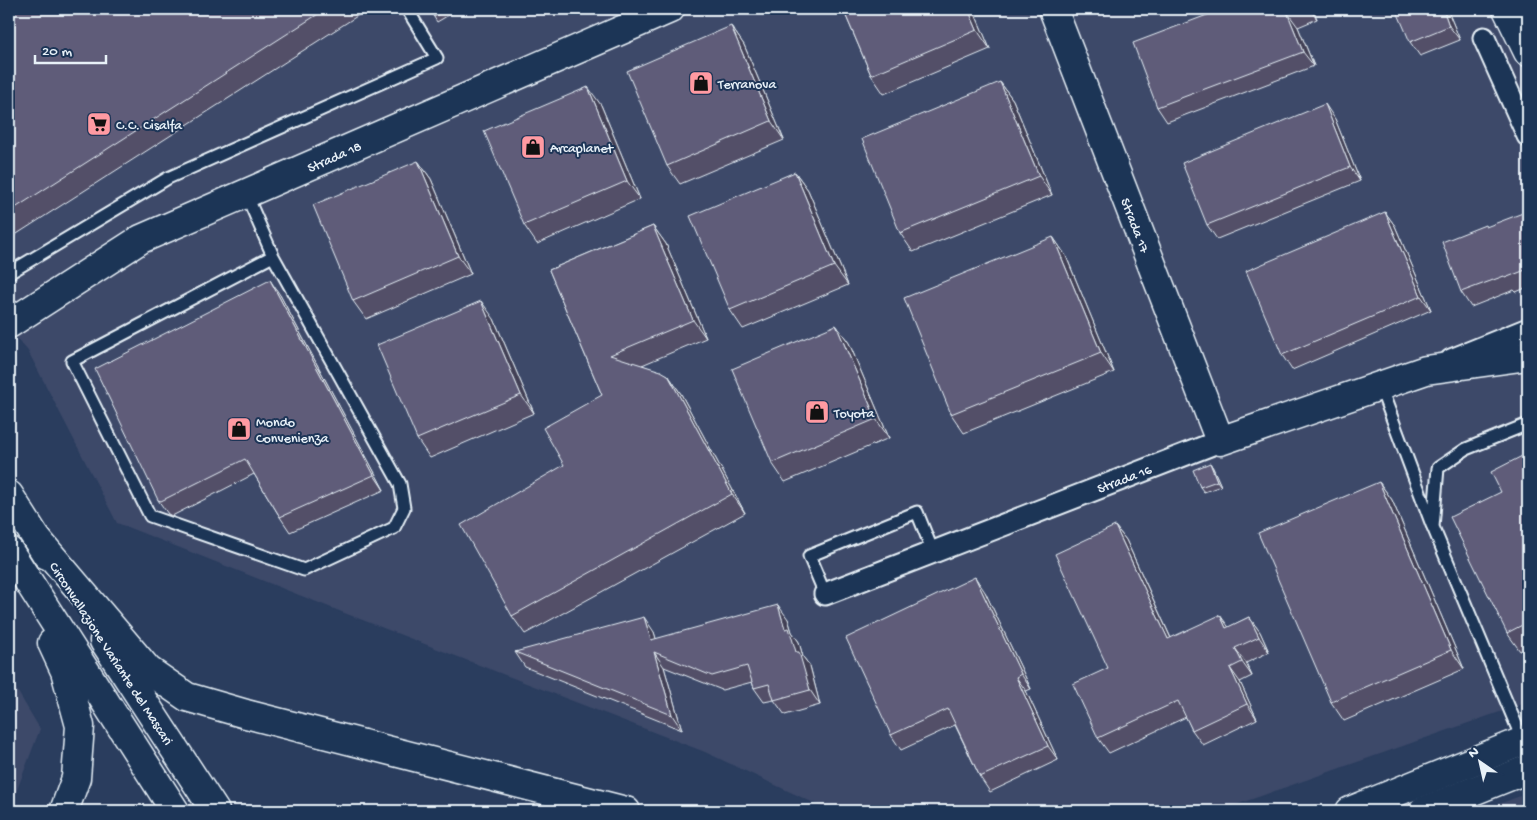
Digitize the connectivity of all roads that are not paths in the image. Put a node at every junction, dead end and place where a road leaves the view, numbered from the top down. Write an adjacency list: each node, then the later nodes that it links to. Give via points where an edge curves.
1 (407, 9): 10 (lane, via 437,58 168,178)
2 (1053, 9): 17 (main road, Strada 17)
3 (1507, 9): 6 (main road)
4 (659, 11): 8 (main road, Strada 18)
5 (1484, 38): 7 (street)
6 (1528, 52)
7 (1528, 136)
8 (246, 194): 9 (lane); 11 (main road, Strada 18, via 141,239)
9 (273, 256): 9 (lane, via 72,361 150,516 304,570 394,528 404,508 400,484)
10 (9, 273)
11 (9, 324)
12 (1528, 329): 14 (street, Strada 16)
13 (1528, 356): 14 (main road, Strada 16)
14 (1426, 370): 15 (main road, Strada 16)
15 (1380, 386): 17 (main road, Strada 16); 19 (lane)
16 (1528, 424): 19 (lane, via 1466,449 1438,468)
17 (1220, 441): 21 (street, Strada 16)
18 (9, 495): 20 (main road, Circonvallazione Variante del Mascari)
19 (1433, 527): 24 (lane)
20 (37, 539): 28 (main road, Circonvallazione Variante del Mascari); 29 (main road, via 148,670 187,697)
21 (933, 552): 23 (street, Strada 16); 23 (lane, via 917,512 809,556)
22 (12, 556): 26 (main road, via 64,671 80,726 76,778); 27 (main road)
23 (825, 594)
24 (1525, 740): 30 (main road)
25 (1528, 769): 31 (main road)
26 (64, 811)
27 (175, 811)
28 (215, 811)
29 (626, 811)
30 (1350, 811)
31 (1423, 811)

